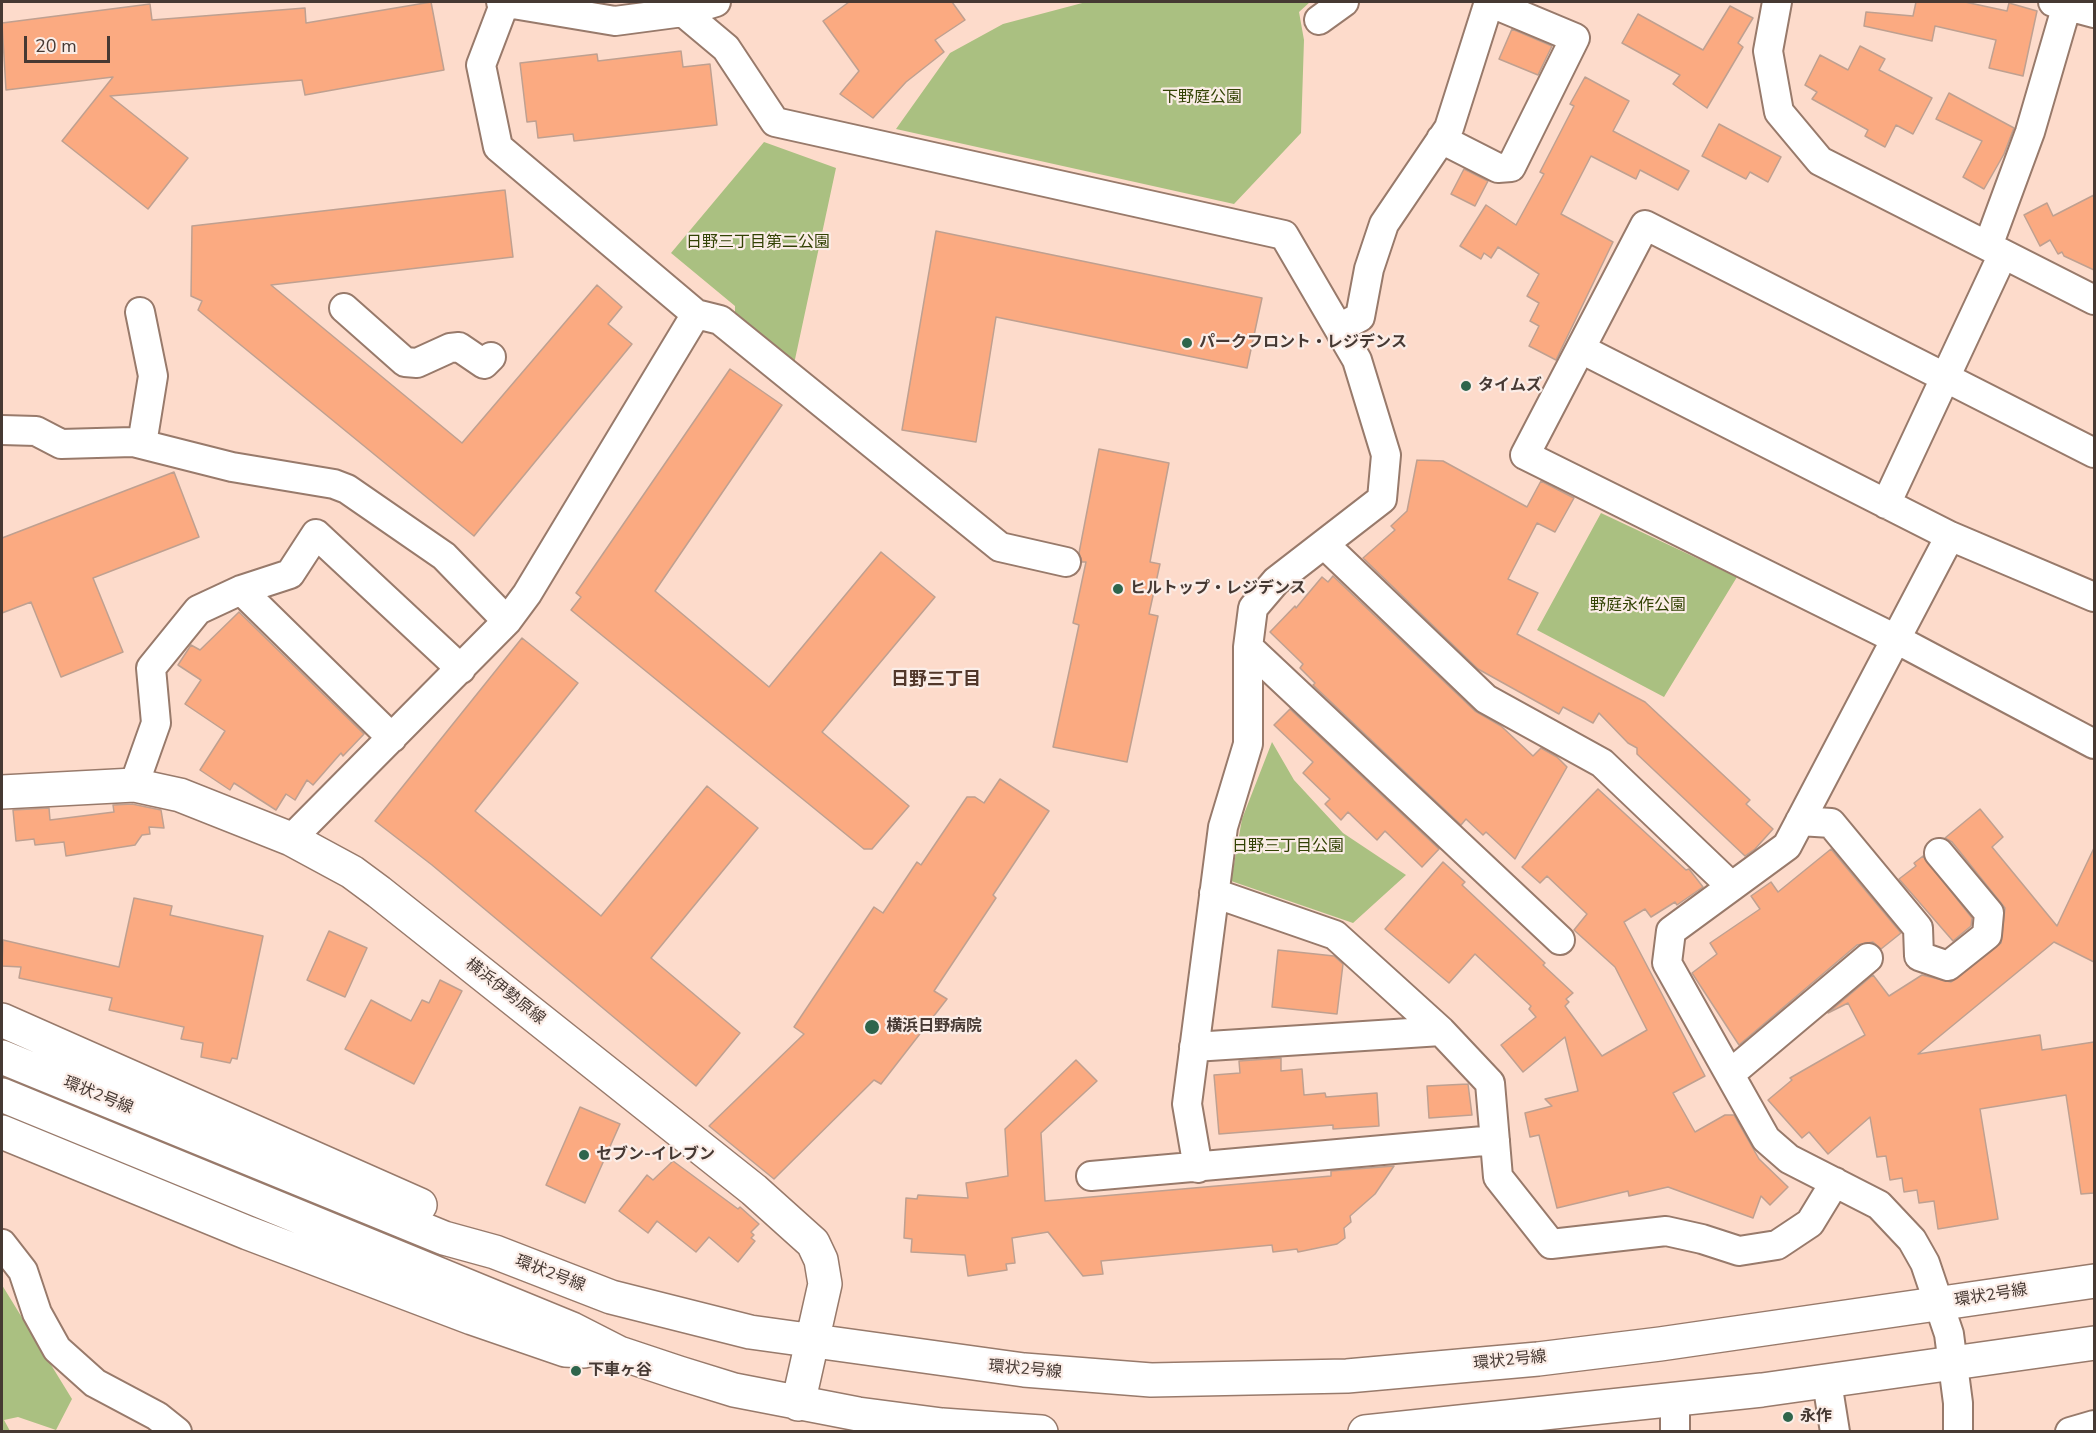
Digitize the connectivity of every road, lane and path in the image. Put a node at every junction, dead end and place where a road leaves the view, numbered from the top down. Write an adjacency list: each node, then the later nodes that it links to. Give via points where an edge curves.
1 (504, 2): 7 (street, via 615,21); 15 (street, via 481,65 498,147)
2 (716, 2): 7 (street)
3 (1344, 2): 9 (street)
4 (1489, 2): 10 (street, via 1449,128); 10 (street, via 1575,39 1511,167 1498,168)
5 (1777, 2): 11 (street, via 1768,51 1779,112 1820,161)
6 (2060, 3): 8 (street); 11 (street, via 2030,132)
7 (683, 12): 16 (street, via 726,48 775,122 1284,235)
8 (2094, 13)
9 (1319, 20)
10 (1442, 139): 16 (street, via 1384,224 1369,269 1360,317)
11 (1995, 250): 12 (street); 19 (street)
12 (2094, 300)
13 (344, 308): 18 (street, via 405,362 417,363 459,347 484,364)
14 (140, 312): 21 (street, via 153,376)
15 (696, 314): 26 (street, via 720,320 1000,547); 29 (street)
16 (1339, 328): 25 (street, via 1356,360 1386,455 1382,499)
17 (1581, 349): 19 (street, via 1645,225); 23 (street); 30 (street, via 1525,455)
18 (491, 357)
19 (1945, 378): 22 (street); 23 (street)
20 (2, 430): 21 (street, via 36,431 61,444)
21 (142, 444): 29 (street, via 232,467 347,489 444,556)
22 (2094, 453)
23 (1886, 504): 24 (street)
24 (1950, 536): 28 (street); 30 (street)
25 (1325, 545): 31 (street, via 1276,581 1253,608); 40 (street, via 1486,699 1602,763)
26 (1066, 562)
27 (241, 591): 32 (street, via 290,574 316,534); 33 (street); 35 (street, via 198,610 151,668 156,723)
28 (2094, 597)
29 (507, 621): 32 (street)
30 (1896, 639): 34 (street); 37 (street)
31 (1248, 646): 41 (street, via 1248,744 1222,827); 42 (street)
32 (460, 669): 33 (street)
33 (392, 738): 38 (street)
34 (2094, 744)
35 (135, 785): 36 (main road, 横浜伊勢原線); 38 (main road, 横浜伊勢原線, via 191,799)
36 (2, 792)
37 (1800, 821): 39 (street, via 1831,823 1918,928 1919,956 1948,966 1987,935 1989,913); 40 (street, via 1787,846)
38 (291, 839): 59 (main road, 横浜伊勢原線, via 352,872 379,892 805,1234 818,1252 825,1284)
39 (1939, 853)
40 (1731, 886): 48 (street, via 1671,931 1667,963)
41 (1214, 893): 45 (street, via 1335,935); 46 (street)
42 (1560, 940)
43 (1868, 958): 48 (street)
44 (2, 1020): 56 (main road, via 450,1218)
45 (1441, 1031): 46 (street); 51 (street, via 1490,1083)
46 (1194, 1047): 52 (street, via 1187,1104)
47 (2, 1056): 56 (main road, 環状2号線, via 444,1238)
48 (1730, 1074): 54 (street, via 1766,1139 1789,1159)
49 (2, 1095): 61 (main road, via 572,1329)
50 (2, 1132): 61 (main road, via 248,1233 472,1317 565,1350)
51 (1495, 1140): 52 (street); 54 (street, via 1498,1177 1551,1244 1666,1231 1739,1251 1777,1245 1810,1223)
52 (1198, 1168): 53 (street)
53 (1091, 1176)
54 (1835, 1182): 58 (street, via 1879,1206 1912,1240)
55 (2, 1245): 68 (street, via 23,1271 37,1313 57,1349 95,1383)
56 (495, 1252): 59 (main road, 環状2号線, via 655,1310)
57 (2094, 1281): 58 (main road, 環状2号線)
58 (1940, 1304): 59 (main road, 環状2号線, via 1538,1359 1283,1379 1108,1377 962,1363); 62 (street)
59 (811, 1342): 64 (main road, 横浜伊勢原線)
60 (2094, 1343): 62 (main road)
61 (619, 1353): 64 (main road, via 734,1390)
62 (1954, 1364): 63 (main road); 72 (street)
63 (1827, 1382): 65 (main road); 71 (street)
64 (798, 1404): 69 (main road, via 942,1425)
65 (1675, 1416): 67 (main road)
66 (2094, 1425): 73 (street)
67 (1474, 1427): 70 (main road)
68 (177, 1431)
69 (1041, 1431)
70 (1365, 1431)
71 (1835, 1431)
72 (1958, 1431)
73 (2070, 1431)

